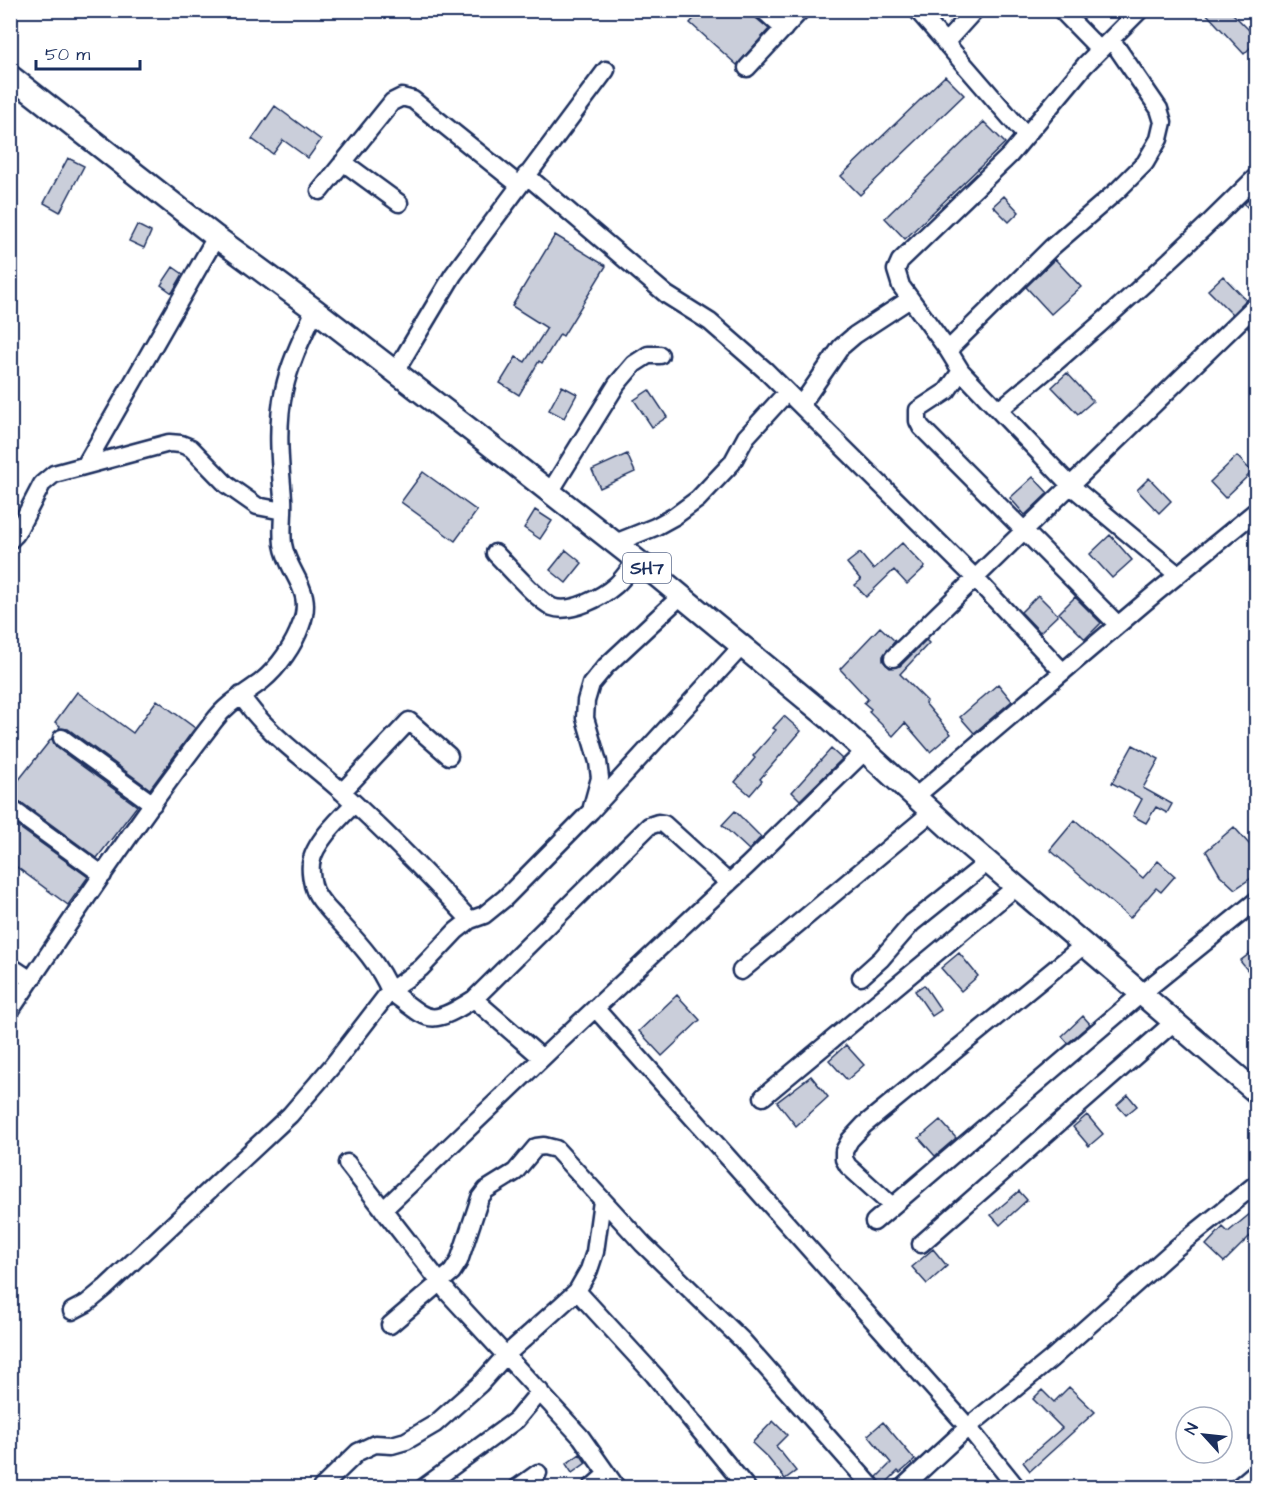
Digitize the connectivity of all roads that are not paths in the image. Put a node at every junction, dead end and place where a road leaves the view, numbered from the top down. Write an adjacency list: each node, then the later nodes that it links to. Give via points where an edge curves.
1 (763, 10): 7 (street)
2 (801, 10): 7 (street)
3 (916, 10): 8 (street)
4 (975, 10): 8 (street)
5 (1061, 10): 9 (street)
6 (1140, 10): 9 (street)
7 (784, 28): 10 (street)
8 (945, 43): 13 (street)
9 (1106, 45): 13 (street, via 1047,107); 23 (street, via 1159,109 1163,122 1159,139 1145,163 1118,190 1052,247)
10 (747, 68)
11 (606, 70): 16 (street)
12 (10, 76): 19 (main road, SH7)
13 (1026, 136): 20 (street, via 900,261 897,277)
14 (343, 162): 16 (street, via 393,102 402,97 413,100); 17 (street); 18 (street)
15 (1257, 177): 29 (street, via 1069,353)
16 (523, 180): 25 (street, via 453,275); 27 (street, via 667,295 710,322)
17 (320, 191)
18 (399, 203)
19 (216, 237): 22 (main road, SH7); 30 (street)
20 (910, 298): 23 (street); 28 (street, via 841,348)
21 (1257, 305): 31 (street)
22 (315, 310): 25 (main road, SH7); 33 (street, via 298,346 284,391 279,440)
23 (948, 350): 26 (street)
24 (660, 355): 32 (street, via 648,355 634,364 617,384)
25 (395, 372): 32 (main road, SH7)
26 (961, 372): 29 (street); 35 (street, via 946,392 918,410 918,421)
27 (787, 392): 28 (street); 37 (street, via 746,437 732,463 698,499 655,527)
28 (801, 405): 41 (street)
29 (999, 410): 31 (street)
30 (86, 464): 33 (street, via 169,443 181,444 191,448 227,485 257,506); 36 (street, via 54,474 42,484)
31 (1070, 485): 35 (street); 40 (street)
32 (550, 492): 37 (main road, SH7)
33 (283, 511): 47 (street, via 283,544 302,586 305,609 301,625 280,662)
34 (1257, 511): 40 (street)
35 (1025, 530): 41 (street); 43 (street)
36 (10, 540)
37 (615, 543): 39 (main road, SH7)
38 (495, 553): 39 (street, via 541,599 553,607 564,608 578,606 617,584)
39 (636, 560): 42 (main road, SH7)
40 (1178, 575): 43 (street)
41 (975, 578): 45 (street); 46 (street)
42 (681, 596): 44 (main road, SH7); 54 (street, via 591,684 585,718 600,778)
43 (1118, 625): 46 (street)
44 (742, 646): 49 (main road, SH7); 54 (street)
45 (893, 658)
46 (1063, 672): 51 (street)
47 (241, 695): 52 (street, via 248,707); 53 (street, via 215,718)
48 (62, 738): 53 (street)
49 (865, 751): 51 (main road, SH7); 59 (street)
50 (448, 756): 52 (street, via 409,721)
51 (915, 797): 56 (main road, SH7)
52 (348, 798): 62 (street); 68 (street, via 311,863 315,892 370,957)
53 (153, 804): 58 (street)
54 (591, 811): 62 (street, via 505,898 484,915)
55 (16, 812): 58 (street)
56 (932, 812): 57 (main road, SH7); 65 (street)
57 (987, 862): 60 (main road, SH7); 66 (street, via 912,923)
58 (103, 875): 67 (street)
59 (729, 883): 70 (street, via 664,824 649,826); 71 (street)
60 (1017, 886): 63 (main road, SH7); 76 (street)
61 (1257, 901): 69 (street)
62 (470, 920): 68 (street, via 421,968)
63 (1084, 945): 69 (main road, SH7); 80 (street, via 850,1140 844,1151 848,1166)
64 (10, 966): 67 (street)
65 (741, 970)
66 (861, 977)
67 (31, 980): 72 (street)
68 (390, 991): 70 (street, via 432,1019); 86 (street, via 290,1116 105,1288)
69 (1141, 994): 73 (main road, SH7); 80 (street)
70 (474, 999): 74 (street)
71 (595, 1008): 74 (street); 90 (street)
72 (10, 1011)
73 (1174, 1022): 75 (main road, SH7); 83 (street)
74 (542, 1058): 81 (street)
75 (1257, 1092)
76 (763, 1097)
77 (347, 1163): 81 (street)
78 (1257, 1184): 90 (street, via 1176,1248)
79 (602, 1201): 84 (street, via 556,1149 536,1146 515,1172 480,1198 459,1261); 85 (street, via 595,1252); 99 (street, via 742,1340)
80 (892, 1206): 82 (street)
81 (383, 1210): 84 (street)
82 (874, 1222)
83 (921, 1244)
84 (441, 1284): 87 (street); 88 (street)
85 (577, 1290): 88 (street); 98 (street, via 654,1375)
86 (72, 1311)
87 (390, 1325)
88 (506, 1354): 89 (street); 94 (street, via 480,1384 435,1424 406,1441 375,1444 358,1452)
89 (540, 1391): 93 (street, via 581,1437); 95 (street, via 516,1420)
90 (968, 1427): 100 (street); 101 (street)
91 (1257, 1472): 102 (street)
92 (538, 1473): 96 (street)
93 (612, 1481): 97 (street)
94 (321, 1488)
95 (423, 1488)
96 (516, 1488)
97 (591, 1488)
98 (747, 1488)
99 (873, 1488)
100 (902, 1488)
101 (1017, 1488)
102 (1238, 1488)

